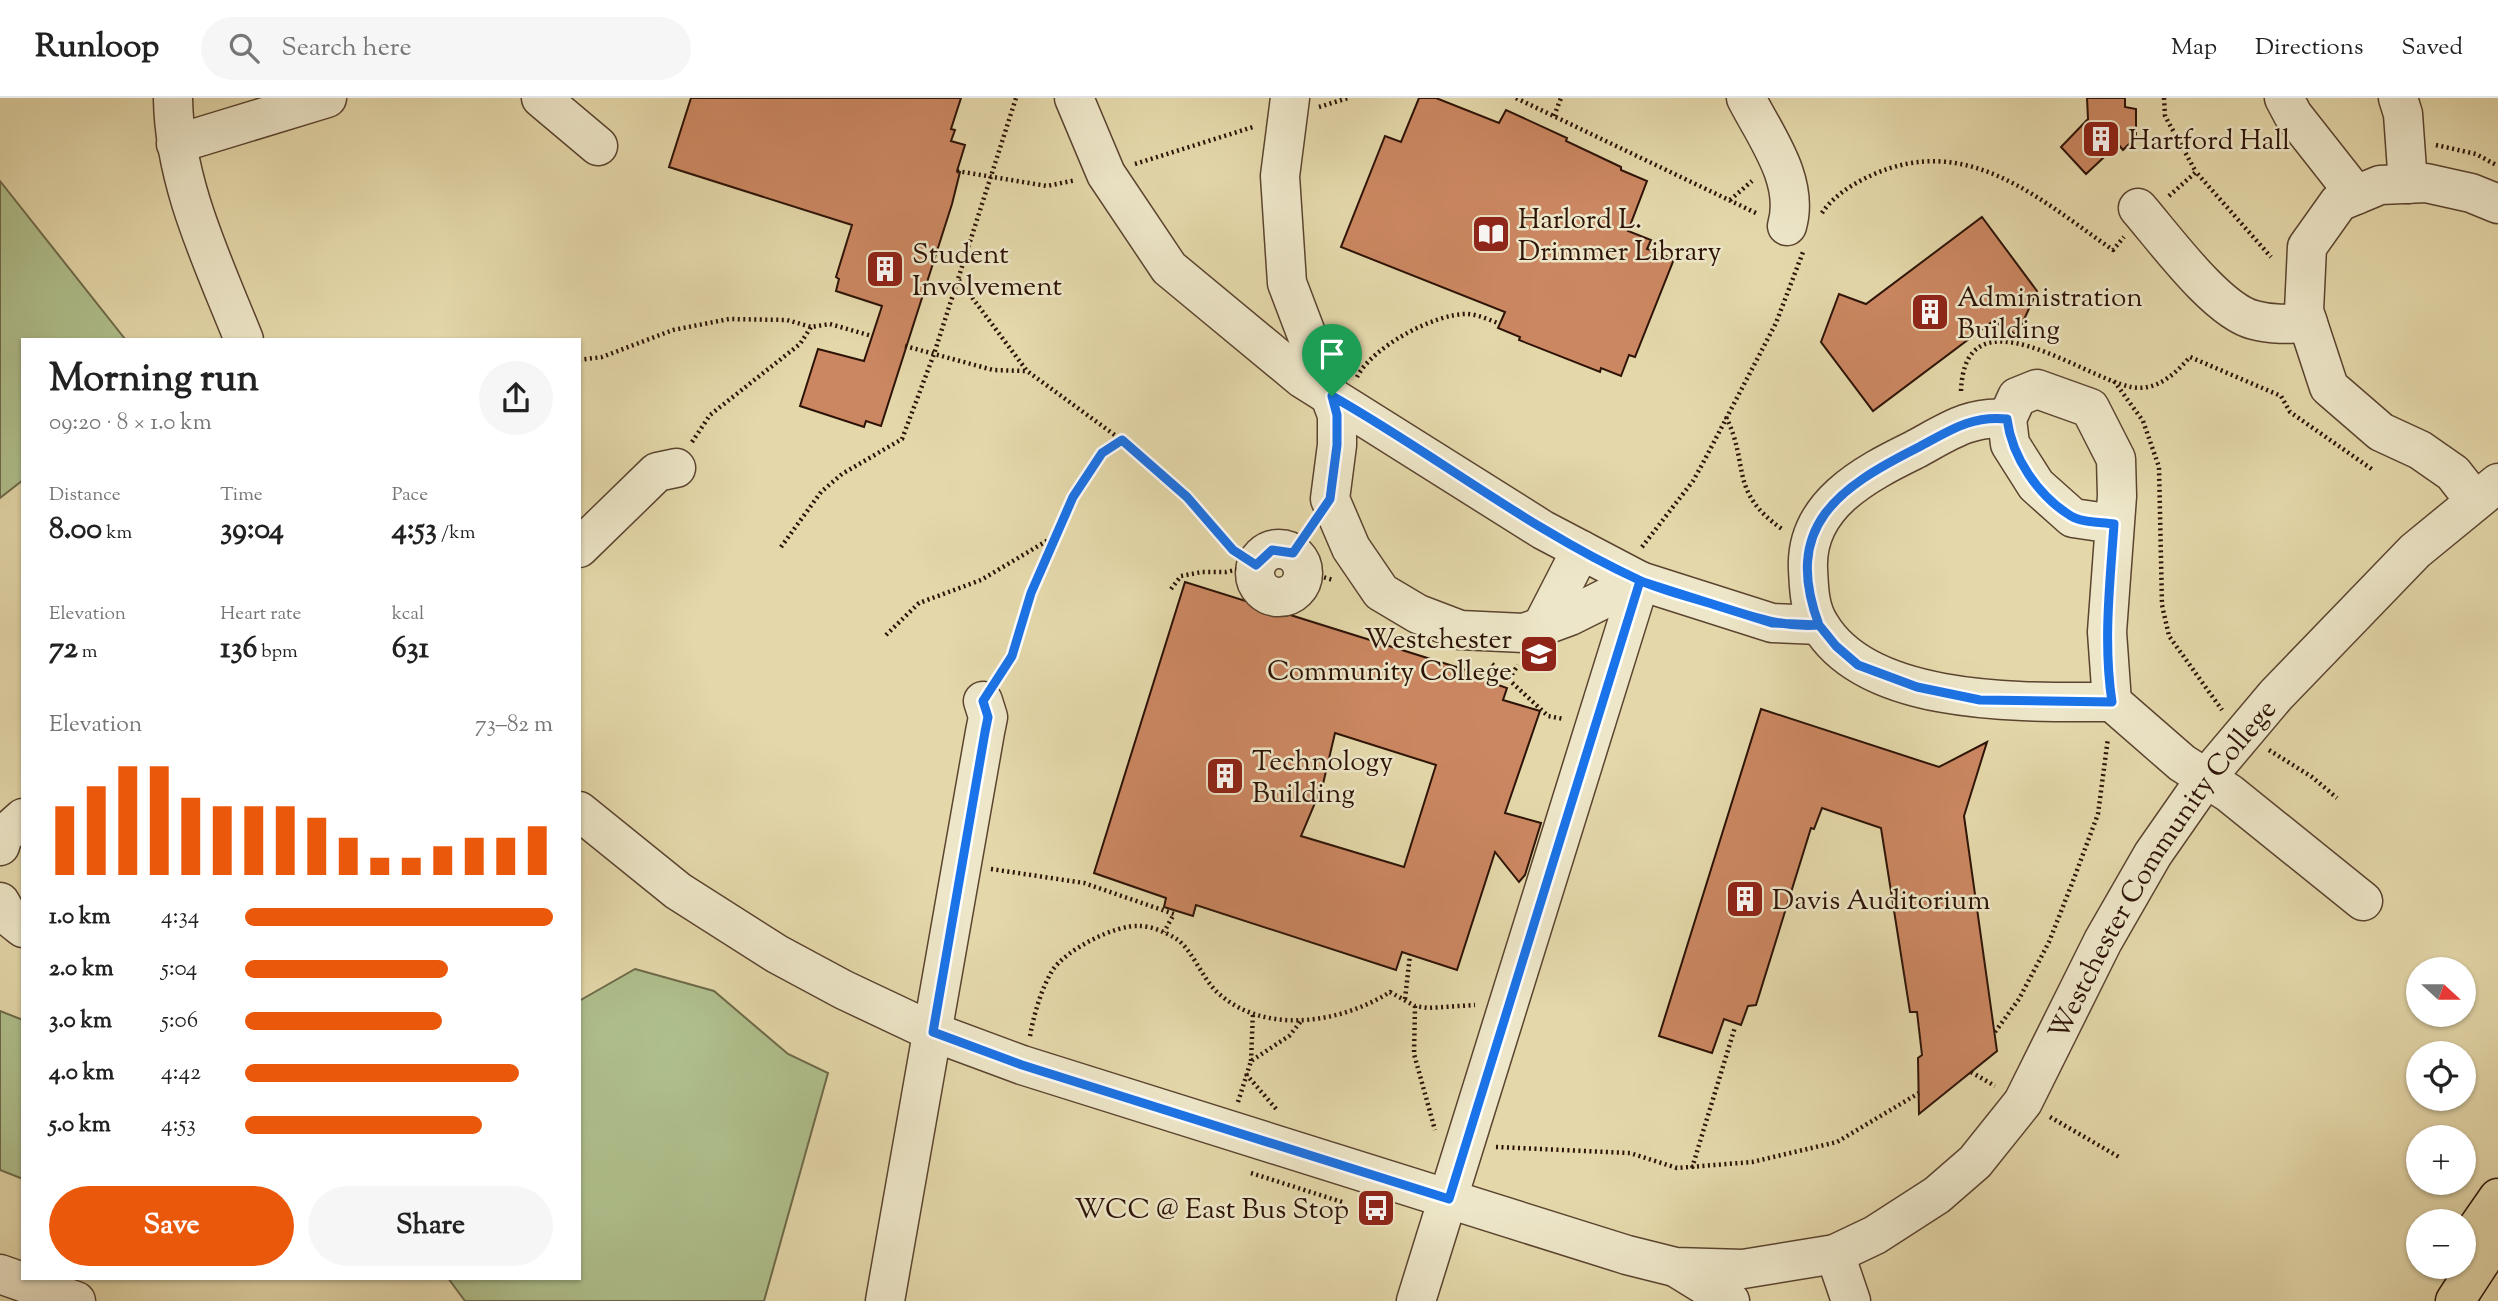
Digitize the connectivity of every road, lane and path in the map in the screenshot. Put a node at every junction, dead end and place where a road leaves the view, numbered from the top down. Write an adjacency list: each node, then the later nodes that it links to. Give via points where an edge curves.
1 (173, 98): 14 (street)
2 (327, 98): 14 (street)
3 (541, 98): 15 (street)
4 (1016, 98): 21 (path)
5 (1074, 98): 20 (street)
6 (1516, 98): 13 (path)
7 (1561, 98): 13 (path)
8 (1746, 98): 25 (street, via 1788,183 1791,210)
9 (2164, 98): 19 (path, via 2165,116)
10 (2284, 98): 22 (street)
11 (2398, 98): 17 (street)
12 (1289, 107): 20 (path); 38 (street, via 1280,176 1287,283)
13 (1554, 116): 25 (path)
14 (176, 144): 32 (street, via 205,243)
15 (598, 146)
16 (2498, 166): 17 (path, via 2476,155 2417,143)
17 (2406, 167): 22 (street); 23 (street, via 2426,183)
18 (957, 171): 21 (path)
19 (2196, 172): 24 (path); 26 (path)
20 (1105, 174): 21 (path, via 1047,186); 38 (street, via 1169,268 1303,379)
21 (992, 178): 27 (path)
22 (2356, 195): 28 (street, via 2339,202 2307,247 2304,312)
23 (2498, 204)
24 (2141, 212): 25 (path, via 2113,250 1989,170 1957,163 1922,163 1887,168 1861,180); 28 (street, via 2224,305 2251,320)
25 (1804, 221): 40 (path, via 1810,235 1771,334)
26 (2271, 257)
27 (958, 279): 34 (path); 36 (path)
28 (2308, 323): 45 (street, via 2329,387 2381,432 2420,450)
29 (1500, 324): 38 (path, via 1468,314 1425,324 1382,348)
30 (810, 327): 31 (path, via 830,324); 35 (path, via 787,320 729,319 673,330 602,357); 43 (path, via 800,344 709,415)
31 (872, 336)
32 (243, 338)
33 (905, 346): 34 (path)
34 (934, 354): 36 (path, via 993,370); 51 (path, via 902,439 832,483)
35 (581, 360)
36 (1027, 371): 42 (path)
37 (2114, 380): 39 (path, via 2013,342 1989,342 1973,349 1966,360); 44 (path, via 2132,388 2159,384 2176,374 2190,357 2281,396 2290,412); 61 (path, via 2143,421 2159,467 2162,606 2169,636)
38 (1338, 399): 46 (street); 52 (street)
39 (1961, 401)
40 (1725, 416): 48 (path, via 1737,439 1742,483 1751,501); 54 (path, via 1693,481)
41 (2007, 419): 47 (street, via 2010,444 2036,485 2073,518); 47 (street, via 2017,397 2037,389 2090,408 2116,459); 56 (street, via 1984,416 1956,428 1845,489 1818,522 1808,557 1810,601)
42 (1122, 440): 49 (path, via 1102,453 1073,497); 53 (path, via 1187,497 1233,550)
43 (676, 468): 50 (street, via 657,472)
44 (2373, 470)
45 (2487, 492): 65 (street, Westchester Community College, via 2415,551 2276,695)
46 (1330, 499): 53 (street, via 1293,553 1272,550); 58 (street, via 1350,548 1381,592 1418,614)
47 (2114, 524): 62 (street, via 2107,632)
48 (1787, 533)
49 (1056, 535): 59 (path, via 981,580 919,603); 60 (path, via 1031,593 1012,656)
50 (581, 546)
51 (781, 547)
52 (1581, 550): 54 (street); 57 (street)
53 (1256, 565): 55 (path, via 1181,576)
54 (1631, 576): 56 (street, via 1772,623); 57 (street); 63 (street)
55 (1171, 589)
56 (1819, 625): 62 (street, via 1858,665 1917,687 1980,700)
57 (1542, 626): 58 (street, via 1524,633)
58 (1460, 630): 63 (path, via 1548,716)
59 (886, 635)
60 (983, 701): 70 (street, via 988,717)
61 (2223, 711)
62 (2111, 716): 65 (street); 83 (path, via 2098,814 2049,942 2019,999)
63 (1596, 724): 77 (street)
64 (2267, 749): 66 (path)
65 (2206, 778): 71 (street); 100 (street, Westchester Community College, via 2153,853 2103,941 2024,1102 2001,1132 1937,1195)
66 (2337, 797)
67 (581, 813): 82 (street, Westchester Community College, via 678,891 777,954)
68 (21, 820): 69 (street, via 3,836)
69 (0, 846)
70 (963, 863): 74 (path, via 1084,883 1174,914); 82 (street)
71 (2363, 901)
72 (0, 902): 73 (street)
73 (21, 926)
74 (1164, 932): 79 (path, via 1178,939 1218,993); 84 (path, via 1138,925 1076,948 1054,968)
75 (1409, 955): 76 (path)
76 (1405, 999): 78 (path); 80 (path, via 1390,992 1367,1007)
77 (1510, 1002): 78 (path); 93 (street)
78 (1415, 1006): 93 (path, via 1414,1054 1439,1145)
79 (1253, 1012): 80 (path); 85 (path)
80 (1302, 1020): 85 (path, via 1289,1036)
81 (1735, 1027): 95 (path)
82 (933, 1032): 97 (street, Westchester Community College, via 1022,1065); 105 (street)
83 (1995, 1032)
84 (1029, 1037)
85 (1251, 1061): 87 (path)
86 (1971, 1072): 88 (path)
87 (1246, 1074): 90 (path); 91 (path, via 1274,1109)
88 (2001, 1089)
89 (1919, 1093): 95 (path, via 1837,1142 1752,1162)
90 (1236, 1105)
91 (1283, 1113)
92 (2048, 1116): 94 (path)
93 (1465, 1145): 95 (path, via 1630,1153 1677,1168); 97 (street)
94 (2119, 1157)
95 (1692, 1168)
96 (2498, 1198): 98 (main road)
97 (1449, 1199): 101 (street, Westchester Community College); 106 (street)
98 (2476, 1230)
99 (2498, 1235): 110 (main road)
100 (1836, 1254): 101 (street, Westchester Community College, via 1743,1269); 108 (street)
101 (1675, 1267): 107 (street)
102 (0, 1274): 104 (street)
103 (2442, 1279): 109 (main road)
104 (76, 1301)
105 (885, 1301)
106 (1416, 1301)
107 (1730, 1301)
108 (1851, 1301)
109 (2427, 1301)
110 (2455, 1301)

